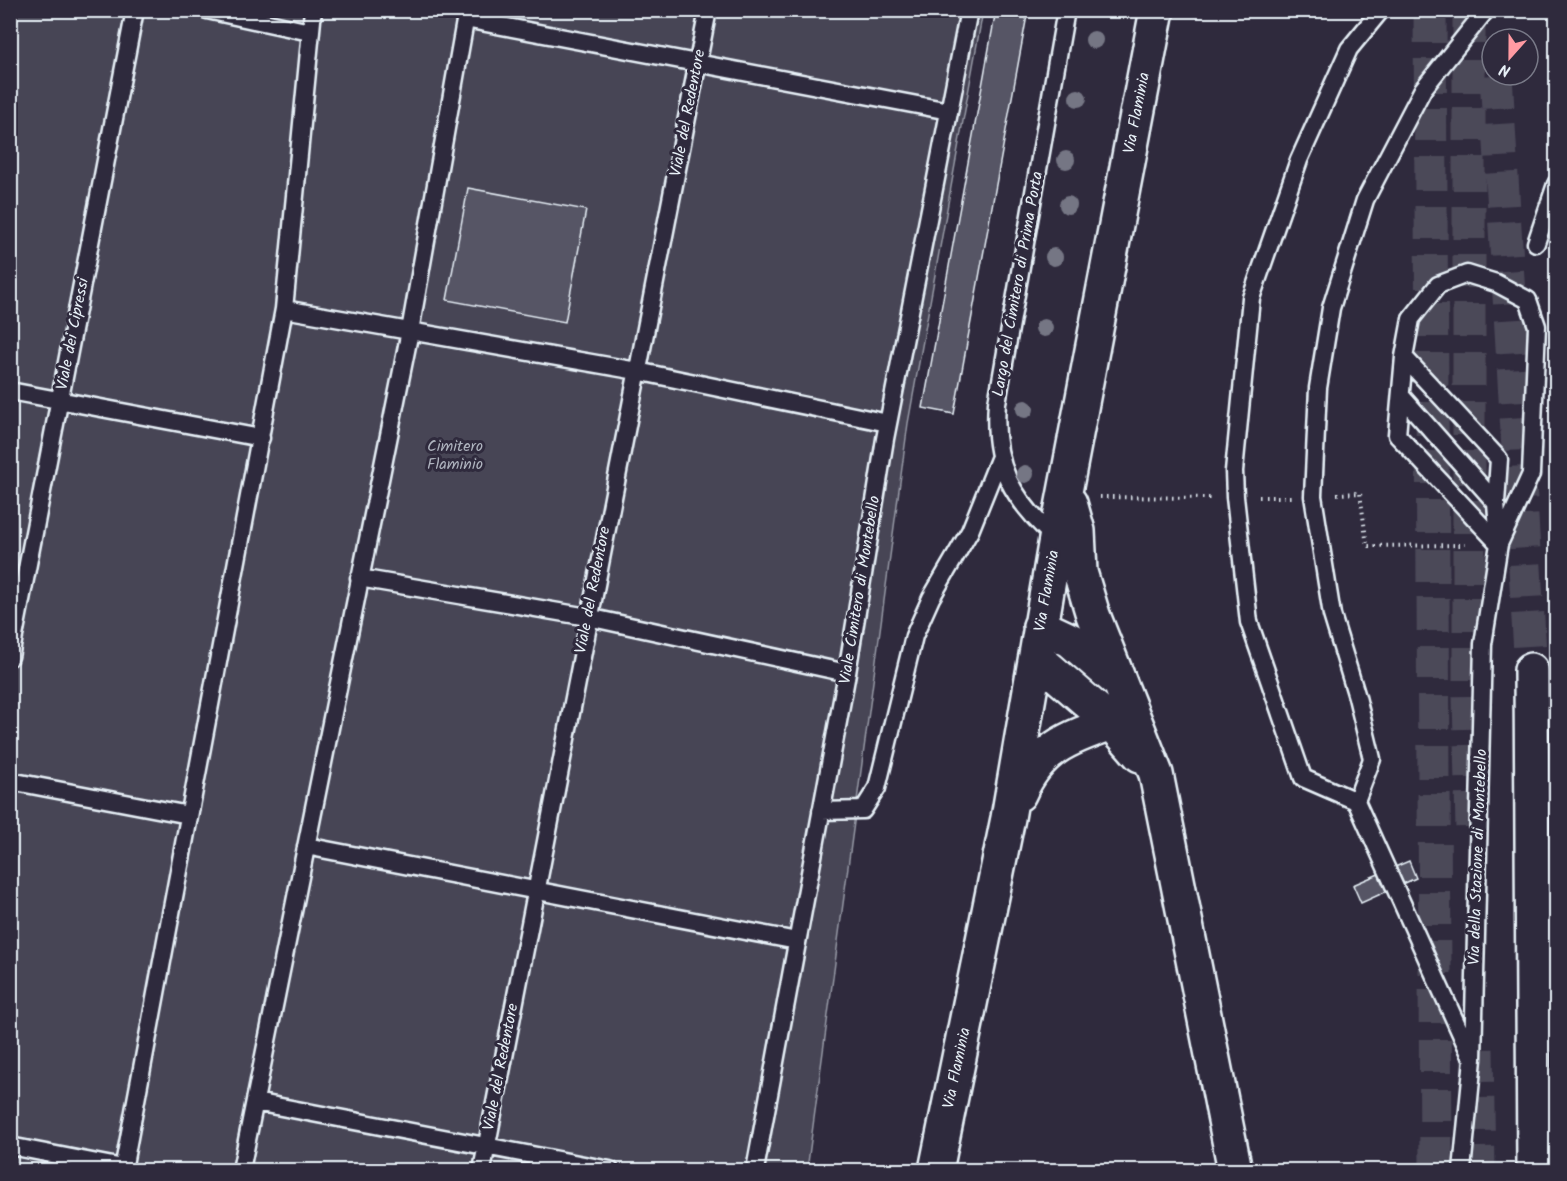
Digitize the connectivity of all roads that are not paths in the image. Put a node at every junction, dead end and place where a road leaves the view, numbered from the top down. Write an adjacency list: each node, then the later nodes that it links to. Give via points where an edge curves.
1 (135, 10): 22 (lane, Viale dei Cipressi)
2 (207, 10): 11 (lane)
3 (313, 10): 11 (lane)
4 (708, 10): 12 (lane, Viale del Redentore)
5 (969, 10): 13 (lane, Viale Cimitero di Montebello)
6 (1066, 10): 25 (lane, Largo del Cimitero di Prima Porta, via 997,403 994,433)
7 (1157, 10): 26 (main road, Via Flaminia)
8 (1381, 10): 41 (lane, via 1349,49 1299,160 1251,298 1234,471 1249,622 1304,778)
9 (1486, 10): 41 (lane, via 1423,89 1365,200 1331,308 1318,388 1313,496 1332,615 1358,697 1372,759)
10 (466, 15): 12 (lane); 17 (lane)
11 (309, 32): 16 (lane)
12 (698, 63): 13 (lane); 19 (lane, Viale del Redentore)
13 (949, 111): 23 (lane, Viale Cimitero di Montebello)
14 (1557, 184): 15 (lane)
15 (1536, 243)
16 (284, 309): 17 (lane); 24 (lane)
17 (410, 331): 19 (lane); 30 (lane)
18 (1404, 357): 21 (lane); 27 (lane, via 1499,459); 29 (lane, via 1411,319 1438,285 1467,274 1496,283 1528,300 1537,326 1530,474)
19 (637, 371): 23 (lane); 31 (lane, Viale del Redentore)
20 (10, 391): 22 (lane)
21 (1402, 398): 27 (lane); 29 (lane, via 1397,435)
22 (60, 400): 24 (lane); 33 (lane, Viale dei Cipressi)
23 (888, 423): 36 (lane, Viale Cimitero di Montebello)
24 (261, 438): 43 (lane)
25 (999, 459): 28 (lane, Largo del Cimitero di Prima Porta, via 1012,491); 42 (lane, via 970,531 914,636 877,788 863,810)
26 (1066, 489): 28 (main road, Via Flaminia); 37 (main road, via 1078,531 1080,572)
27 (1496, 503): 29 (lane)
28 (1056, 539): 32 (main road, Via Flaminia)
29 (1499, 544): 48 (lane, Via della Stazione di Montebello, via 1483,644)
30 (359, 578): 31 (lane); 45 (lane)
31 (588, 617): 36 (lane); 46 (lane, Viale del Redentore)
32 (1040, 626): 34 (main road, Via Flaminia); 37 (main road, via 1070,640)
33 (10, 657)
34 (1036, 658): 38 (main road); 44 (main road, Via Flaminia)
35 (1531, 670): 60 (main road)
36 (847, 673): 42 (lane, Viale Cimitero di Montebello)
37 (1121, 684): 39 (main road)
38 (1112, 723): 39 (main road); 44 (main road, via 1078,734 1050,749 1033,768)
39 (1156, 774): 58 (main road)
40 (10, 781): 43 (lane)
41 (1356, 801): 48 (lane)
42 (821, 812): 47 (lane, Viale Cimitero di Montebello)
43 (189, 815): 52 (lane)
44 (1008, 818): 57 (main road, Via Flaminia)
45 (306, 846): 46 (lane); 49 (lane)
46 (535, 890): 47 (lane); 51 (lane, Viale del Redentore)
47 (797, 941): 56 (lane, Viale Cimitero di Montebello)
48 (1473, 1059): 59 (lane, Via della Stazione di Montebello)
49 (255, 1102): 51 (lane); 53 (lane)
50 (10, 1146): 52 (lane)
51 (486, 1147): 54 (lane, Viale del Redentore); 55 (lane)
52 (123, 1169)
53 (241, 1170)
54 (482, 1170)
55 (610, 1170)
56 (755, 1170)
57 (936, 1170)
58 (1235, 1170)
59 (1462, 1170)
60 (1534, 1170)

